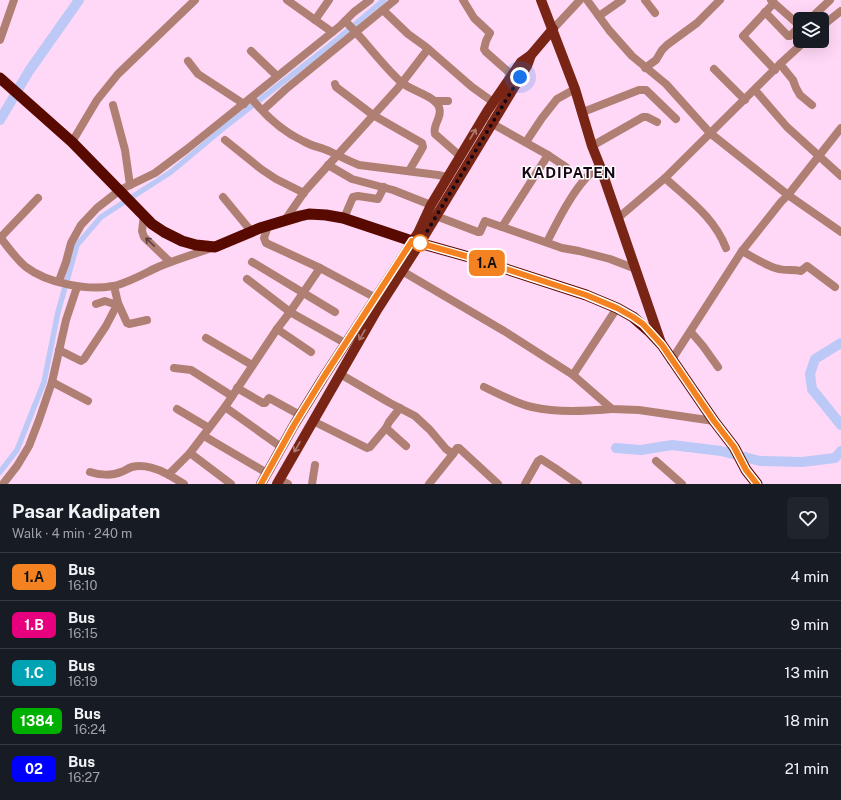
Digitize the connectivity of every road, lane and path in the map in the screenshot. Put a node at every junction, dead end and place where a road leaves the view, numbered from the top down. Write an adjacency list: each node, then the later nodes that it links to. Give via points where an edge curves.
1 (14, 0): 30 (street)
2 (195, 0): 63 (street, via 118,74 97,100)
3 (329, 0): 22 (street)
4 (370, 0): 25 (street)
5 (395, 0): 16 (street)
6 (463, 0): 39 (street, via 474,18 489,31 484,49)
7 (541, 0): 26 (main road)
8 (580, 0): 26 (street)
9 (587, 0): 21 (street)
10 (622, 0): 21 (street)
11 (645, 0): 20 (street)
12 (720, 0): 37 (street, via 698,23 667,45 656,60)
13 (830, 0): 19 (street)
14 (292, 2): 22 (street)
15 (772, 2): 18 (street); 23 (street)
16 (383, 10): 28 (street); 32 (street)
17 (841, 11): 24 (street)
18 (765, 12): 29 (street, via 788,36); 36 (street, via 742,36)
19 (817, 12)
20 (655, 13)
21 (599, 16): 37 (street)
22 (315, 20): 27 (street)
23 (793, 20)
24 (829, 20)
25 (346, 22): 27 (street); 28 (street)
26 (553, 29): 34 (main road); 44 (main road)
27 (332, 32): 40 (street)
28 (355, 32): 42 (street); 54 (street)
29 (793, 32)
30 (0, 40)
31 (797, 48): 36 (street)
32 (428, 49): 42 (street); 50 (street)
33 (251, 51): 40 (street)
34 (532, 55): 39 (main road, via 521,62); 59 (main road)
35 (188, 61): 51 (street, via 198,74)
36 (777, 67): 45 (street); 53 (street, via 793,80 800,95)
37 (645, 68): 61 (street, via 666,84)
38 (714, 69): 47 (street)
39 (512, 75): 50 (main road)
40 (277, 76): 46 (street)
41 (0, 78): 63 (highway)
42 (402, 83): 48 (street); 56 (street)
43 (335, 84): 56 (street)
44 (575, 89): 55 (main road); 64 (street, via 557,99)
45 (755, 90): 47 (street); 67 (street, via 787,127)
46 (252, 99): 51 (street); 54 (street)
47 (745, 100): 61 (street)
48 (435, 102): 49 (street); 69 (street, via 440,113 435,134)
49 (448, 102)
50 (493, 102): 69 (main road, one-way to 50)
51 (244, 104): 78 (street, via 160,169)
52 (113, 105): 78 (street, via 125,150)
53 (812, 105)
54 (263, 110): 68 (street, via 292,135)
55 (583, 112): 57 (street, via 639,90 646,90); 65 (main road)
56 (374, 115): 68 (street); 73 (street, via 422,143 423,147)
57 (676, 119)
58 (657, 122): 65 (street, via 643,116)
59 (491, 123): 64 (street); 85 (main road)
60 (840, 130): 67 (street)
61 (710, 133): 76 (street); 80 (street)
62 (225, 140): 79 (street, via 261,169)
63 (72, 142): 78 (highway)
64 (526, 142): 66 (street)
65 (592, 146): 71 (main road)
66 (548, 155): 72 (street); 90 (street)
67 (819, 155): 74 (street); 80 (street)
68 (337, 156): 70 (street); 73 (street, via 360,165)
69 (460, 156): 75 (main road)
70 (328, 165): 77 (street, via 352,179); 79 (street)
71 (600, 166): 87 (main road); 95 (street, via 570,201)
72 (566, 167)
73 (409, 171): 75 (street)
74 (841, 176)
75 (447, 177): 83 (main road)
76 (665, 178): 87 (street); 97 (street, via 708,217 718,230)
77 (384, 187): 83 (street); 86 (street, via 378,199 353,197)
78 (124, 190): 84 (highway); 105 (street, via 97,208 81,225 71,243)
79 (304, 193): 88 (street)
80 (788, 195): 91 (street); 98 (street)
81 (223, 197): 92 (street)
82 (38, 198): 93 (street)
83 (431, 205): 94 (main road)
84 (141, 213): 96 (highway, via 152,224 182,241); 99 (street, one-way to 84, via 144,237)
85 (436, 216): 90 (street, via 478,232 485,221); 94 (main road)
86 (344, 218): 88 (highway, via 309,214); 94 (highway)
87 (618, 218): 102 (main road)
88 (285, 220): 89 (highway)
89 (268, 226): 92 (highway); 101 (street, via 264,238 266,243)
90 (502, 227): 95 (street)
91 (840, 228)
92 (251, 232): 96 (highway)
93 (0, 237): 105 (street, via 26,267)
94 (416, 242): 103 (main road); 110 (main road); 113 (highway, via 586,295)
95 (547, 242): 102 (street)
96 (215, 246): 99 (street)
97 (726, 248)
98 (742, 251): 108 (street, via 779,269 801,270 807,266); 118 (street)
99 (170, 262): 107 (street)
100 (252, 262): 109 (street)
101 (320, 268): 109 (street); 110 (street)
102 (636, 269): 121 (main road)
103 (402, 271): 128 (main road, one-way to 128, via 376,310); 129 (street)
104 (247, 279): 114 (street)
105 (60, 282): 106 (street)
106 (75, 286): 107 (street); 122 (street)
107 (114, 286): 112 (street)
108 (835, 287)
109 (304, 292): 114 (street); 115 (street)
110 (376, 298): 120 (main road)
111 (96, 304): 112 (street, via 105,301)
112 (117, 304): 116 (street, via 127,323); 122 (street, via 84,359 81,361)
113 (617, 308): 121 (highway, via 643,324); 129 (street)
114 (290, 312): 117 (street); 120 (street)
115 (335, 312)
116 (147, 320)
117 (277, 329): 123 (street); 125 (street)
118 (691, 332): 124 (street); 126 (street)
119 (206, 338): 125 (street)
120 (345, 344): 139 (main road)
121 (662, 345): 124 (highway)
122 (59, 350): 130 (street)
123 (311, 352)
124 (672, 361): 141 (highway)
125 (252, 365): 132 (street)
126 (718, 367)
127 (174, 368): 133 (street, via 191,370)
128 (340, 374): 136 (street); 140 (main road)
129 (573, 375): 138 (street)
130 (52, 382): 134 (street); 157 (street, via 29,446)
131 (484, 387): 138 (street, via 531,407)
132 (237, 388): 133 (street); 139 (street, via 263,403 269,398)
133 (232, 396): 135 (street)
134 (88, 400)
135 (225, 407): 143 (street); 148 (street)
136 (400, 408): 144 (street); 150 (street, via 415,416)
137 (177, 409): 143 (street)
138 (612, 410): 141 (street, via 639,410)
139 (300, 415): 142 (main road)
140 (313, 421): 144 (street, via 367,448); 145 (main road)
141 (714, 421): 167 (highway)
142 (294, 425): 145 (main road); 148 (main road)
143 (210, 428): 146 (street)
144 (386, 428): 147 (street)
145 (306, 432): 156 (main road, one-way to 156)
146 (204, 436): 149 (street); 153 (street)
147 (406, 446)
148 (282, 447): 153 (main road)
149 (190, 453): 155 (street); 159 (street)
150 (453, 454): 162 (street); 163 (street, via 459,448)
151 (656, 461): 166 (street)
152 (315, 465): 161 (street)
153 (270, 469): 156 (main road); 160 (main road)
154 (90, 472): 155 (street, via 121,473 138,466)
155 (169, 475): 158 (street)
156 (282, 480)
157 (3, 484)
158 (184, 484)
159 (231, 484)
160 (261, 484)
161 (312, 484)
162 (429, 484)
163 (498, 484)
164 (525, 484): 165 (street, via 541,460)
165 (578, 484)
166 (682, 484)
167 (757, 484)

